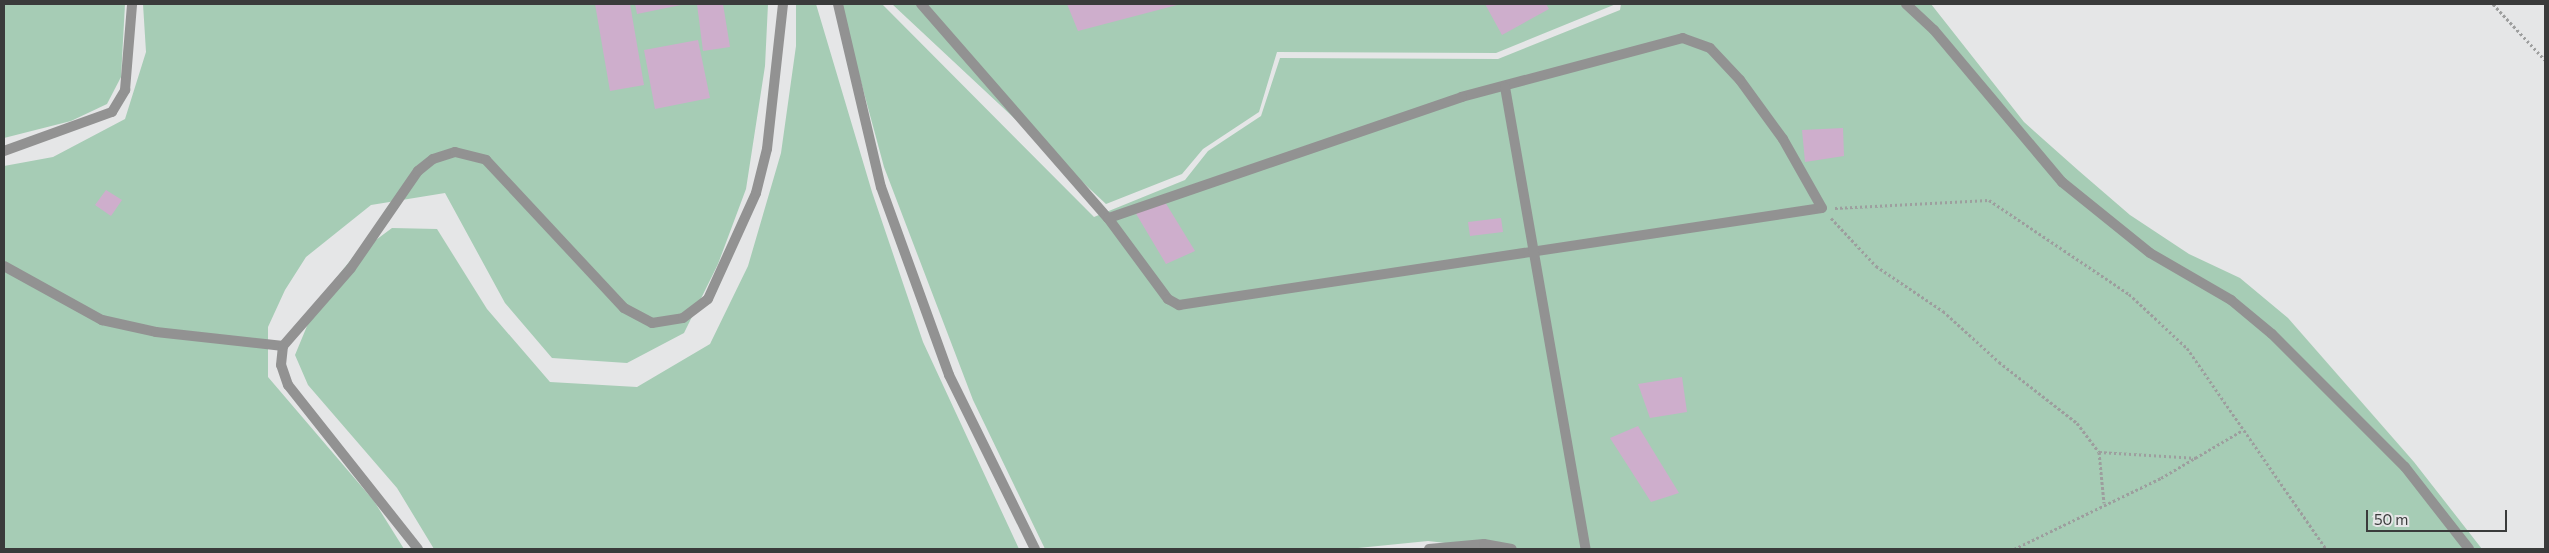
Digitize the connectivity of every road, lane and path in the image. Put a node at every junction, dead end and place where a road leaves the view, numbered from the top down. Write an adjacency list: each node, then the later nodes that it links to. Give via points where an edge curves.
1 (132, 4): 9 (street, via 125,90 117,107 80,127)
2 (783, 4): 14 (street, via 767,149 756,193 708,299 683,318 652,323 624,308 486,160 455,152 432,159 418,171 352,268)
3 (838, 4): 20 (street, via 881,187 949,374)
4 (921, 4): 11 (street)
5 (1906, 4): 26 (street, via 1934,30 2062,182 2150,253 2231,300 2272,334 2405,467)
6 (2493, 4): 7 (path)
7 (2545, 60)
8 (1505, 87): 10 (street, via 1683,38 1698,42 1710,48 1740,80 1782,139); 11 (street, via 1258,164); 12 (street)
9 (4, 151)
10 (1822, 208): 12 (street); 15 (path, via 1988,200 2156,315 2187,348); 16 (path, via 1876,266 1943,311 1999,362 2077,423)
11 (1108, 218): 12 (street, via 1168,299 1179,305)
12 (1536, 248): 23 (street)
13 (4, 266): 14 (street, via 102,320 156,332)
14 (282, 346): 19 (street, via 281,365 288,385)
15 (2241, 430): 17 (path); 25 (path)
16 (2099, 452): 17 (path); 18 (path)
17 (2199, 458): 18 (path)
18 (2104, 503): 24 (path)
19 (418, 549)
20 (1035, 549)
21 (1429, 549): 22 (street, via 1484,544)
22 (1512, 549)
23 (1586, 549)
24 (2014, 549)
25 (2326, 549)
26 (2469, 549)

